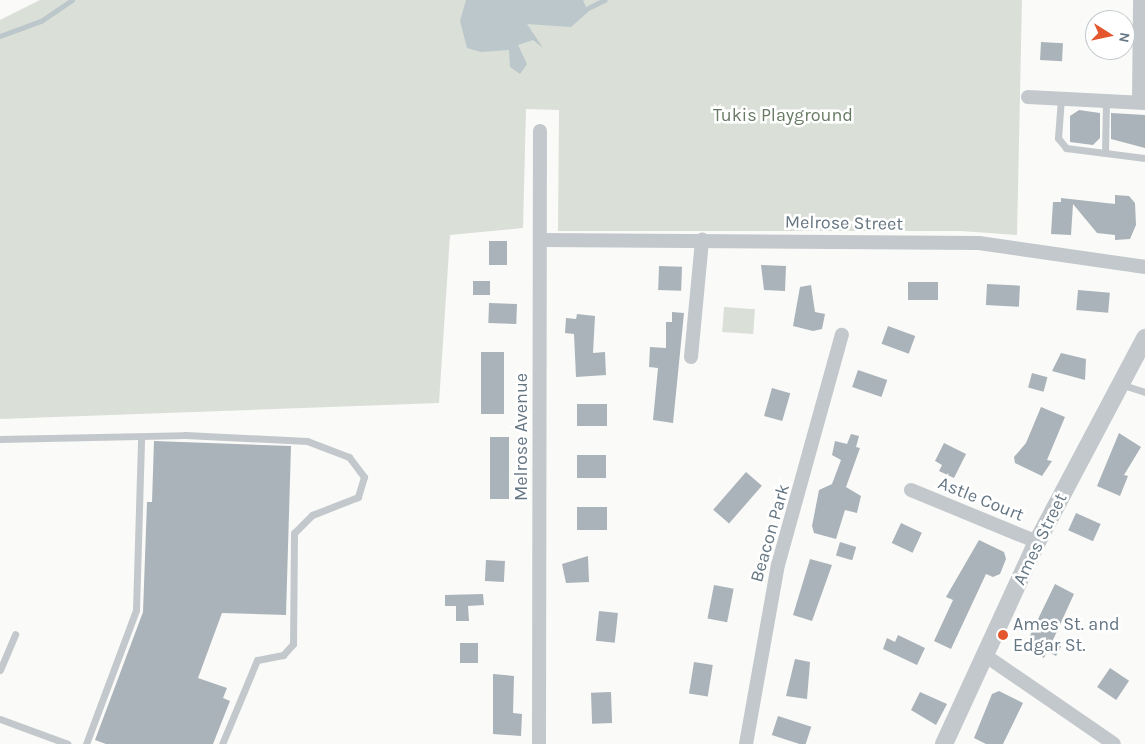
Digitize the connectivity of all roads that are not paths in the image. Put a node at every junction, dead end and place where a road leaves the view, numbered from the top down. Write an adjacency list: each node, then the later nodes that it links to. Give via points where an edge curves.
1 (1140, 0): 5 (street)
2 (1028, 97): 3 (street)
3 (1062, 98): 4 (street); 7 (lane, via 1058,138 1066,148)
4 (1106, 99): 5 (street); 7 (lane)
5 (1142, 101)
6 (540, 131): 9 (street, Melrose Avenue)
7 (1106, 153): 8 (lane)
8 (1145, 158)
9 (540, 240): 10 (street, Melrose Street); 28 (street, Melrose Avenue)
10 (702, 240): 11 (street, Melrose Street, via 979,243); 14 (street)
11 (1145, 267)
12 (842, 335): 29 (street, Beacon Park, via 778,565)
13 (1145, 338): 15 (street, Ames Street)
14 (691, 357)
15 (1120, 384): 16 (lane); 20 (street, Ames Street)
16 (1145, 392)
17 (141, 437): 18 (lane); 26 (lane, via 136,610); 27 (lane, via 307,441 349,457 364,477 358,497 312,515 294,533 293,644 283,655 257,660)
18 (0, 439)
19 (911, 490): 20 (street, Astle Court)
20 (1037, 542): 22 (street, Ames Street)
21 (15, 634): 23 (lane)
22 (986, 656): 30 (street, Ames Street); 31 (street)
23 (0, 670)
24 (0, 719): 25 (lane)
25 (68, 744)
26 (86, 744)
27 (222, 744)
28 (539, 744)
29 (746, 744)
30 (944, 744)
31 (1114, 744)

